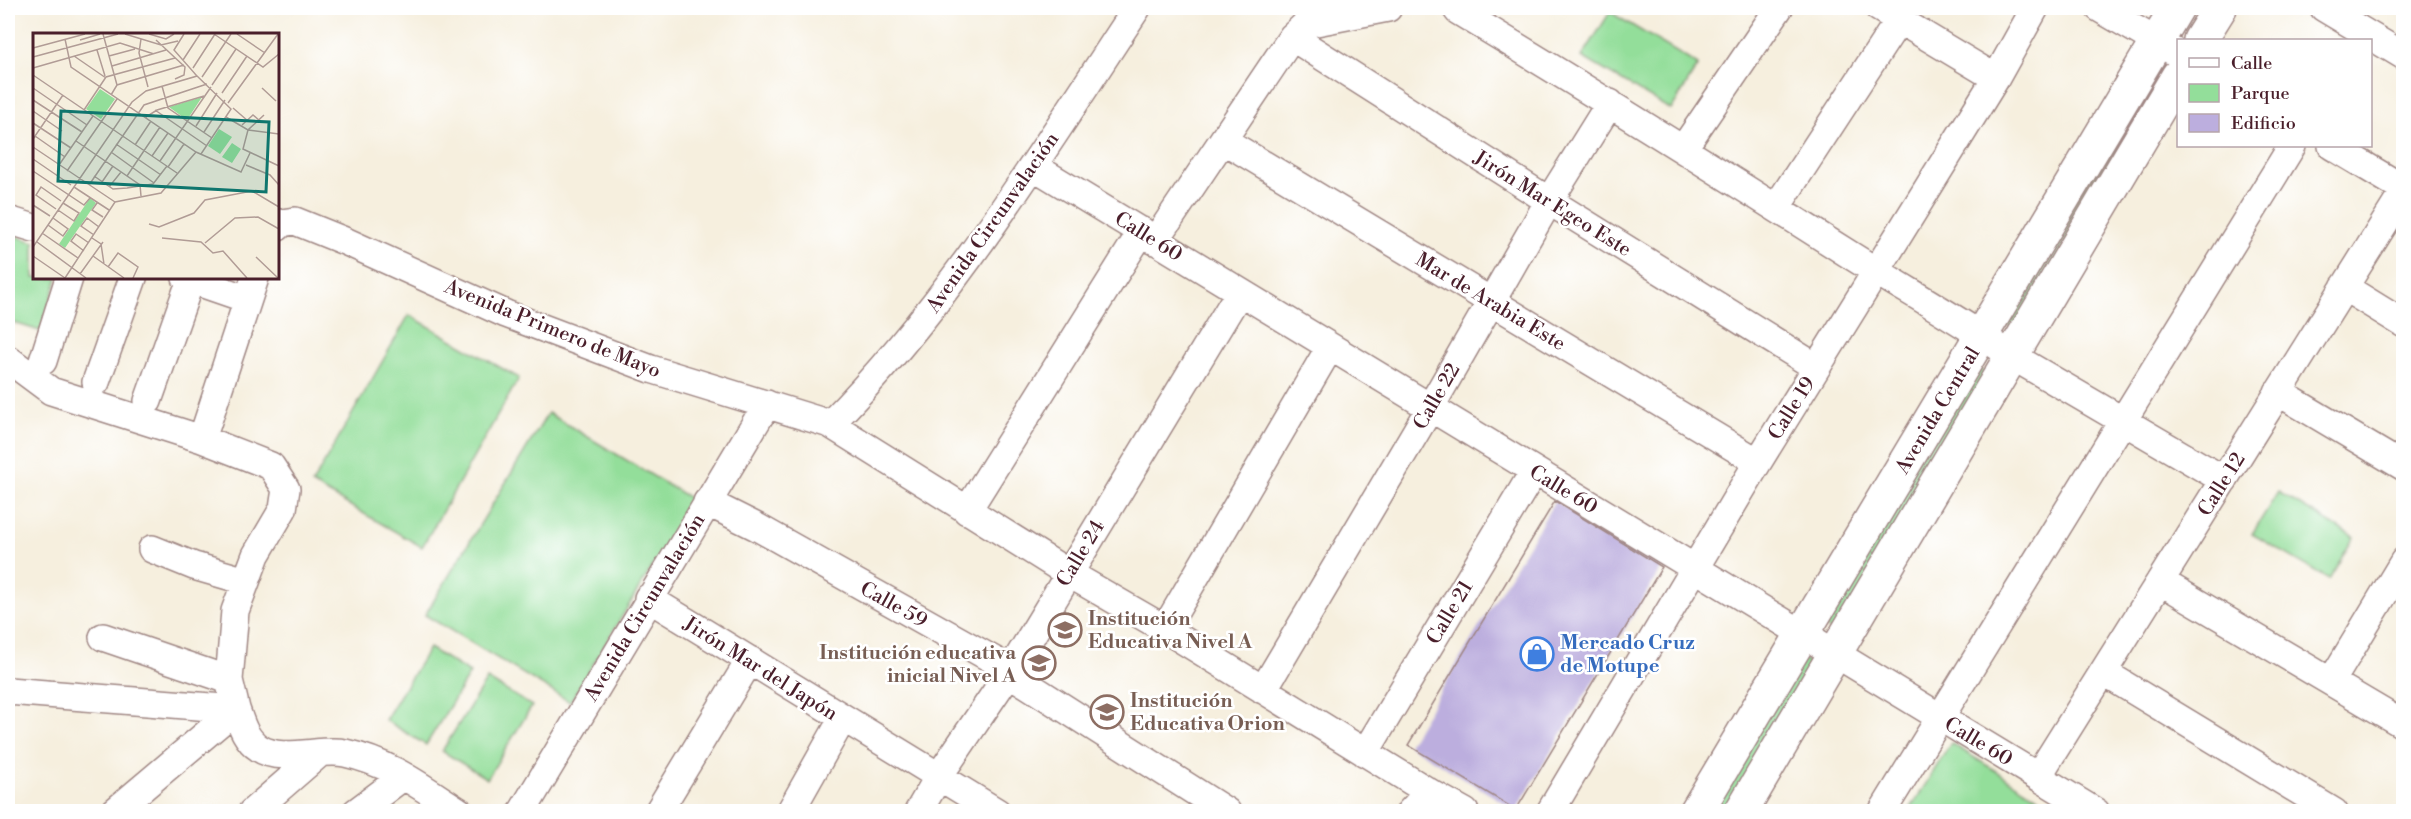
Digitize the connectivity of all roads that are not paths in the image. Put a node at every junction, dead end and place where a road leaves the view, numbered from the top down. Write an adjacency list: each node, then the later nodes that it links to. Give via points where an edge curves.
1 (1137, 8): 22 (street, Avenida Circunvalación)
2 (1388, 8): 11 (street, via 1306,24)
3 (1456, 8): 17 (street)
4 (1779, 8): 21 (street)
5 (2036, 8): 15 (street, Calle 19)
6 (2099, 8): 13 (street)
7 (2177, 8): 13 (main road, Avenida Central)
8 (2220, 8): 12 (main road)
9 (2324, 8): 14 (street)
10 (1889, 14): 15 (street); 25 (street)
11 (1292, 37): 18 (street); 24 (street, Jirón Mar Egeo Este)
12 (2201, 39)
13 (2168, 48): 40 (main road, Avenida Central)
14 (2403, 56)
15 (1996, 78): 30 (street, Calle 19)
16 (2177, 78): 42 (main road, Avenida Central)
17 (1611, 103): 21 (street); 24 (street, Calle 22)
18 (1223, 140): 29 (street); 38 (street, Mar de Arabia Este)
19 (2291, 147): 51 (street)
20 (2334, 147): 23 (street)
21 (1683, 149): 25 (street)
22 (1033, 166): 29 (street, Calle 60); 52 (street, Avenida Circunvalación, via 918,327)
23 (2403, 191): 35 (street, Calle 12)
24 (1549, 201): 38 (street, Calle 22); 45 (street, Jirón Mar Egeo Este)
25 (1776, 208): 30 (street)
26 (8, 220): 28 (street)
27 (279, 225): 49 (street, Avenida Primero de Mayo, via 295,221 506,314 651,369)
28 (33, 228)
29 (1149, 236): 37 (street, Calle 60); 59 (street)
30 (1875, 271): 40 (street); 45 (street, Calle 19)
31 (69, 279): 44 (street)
32 (134, 279): 46 (street)
33 (188, 279): 48 (street)
34 (194, 279): 36 (street)
35 (2344, 287): 39 (street); 47 (street, Calle 12)
36 (251, 288): 53 (street)
37 (1239, 293): 41 (street, Calle 60); 63 (street, Calle 24)
38 (1490, 301): 50 (street, Calle 22); 54 (street, Mar de Arabia Este)
39 (2403, 324)
40 (1982, 335): 42 (street); 69 (main road, Avenida Central)
41 (1330, 346): 50 (street, Calle 60); 68 (street)
42 (2012, 356): 51 (street); 71 (main road, Avenida Central)
43 (8, 359): 53 (street, via 51,391)
44 (43, 361)
45 (1816, 368): 54 (street, Calle 19)
46 (96, 382)
47 (2278, 392): 55 (street); 57 (street, Calle 12)
48 (148, 401)
49 (767, 404): 52 (street, Avenida Primero de Mayo); 58 (street, Avenida Circunvalación)
50 (1430, 408): 56 (street, Calle 60); 77 (street, Calle 22)
51 (2123, 420): 57 (street); 80 (street)
52 (830, 424): 59 (street)
53 (202, 439): 64 (street, via 271,466 286,489 283,509)
54 (1758, 462): 62 (street, Calle 19)
55 (2403, 467)
56 (1534, 471): 62 (street, Calle 60); 84 (street, Calle 21)
57 (2224, 480): 65 (street, Calle 12)
58 (707, 502): 67 (street, Avenida Circunvalación); 74 (street, Calle 59, via 999,663)
59 (967, 511): 63 (street)
60 (152, 549): 64 (street)
61 (2403, 561): 66 (street)
62 (1696, 569): 69 (street, Calle 60); 101 (street, Calle 19)
63 (1068, 573): 68 (street); 74 (street, Calle 24)
64 (246, 581): 75 (street, via 235,611)
65 (2160, 581): 73 (street, Calle 12); 76 (street)
66 (2397, 588): 76 (street)
67 (648, 598): 72 (street, Jirón Mar del Japón); 93 (street, Avenida Circunvalación)
68 (1165, 629): 77 (street)
69 (1801, 633): 71 (street, Calle 60); 102 (main road, Avenida Central)
70 (102, 637): 75 (street)
71 (1835, 654): 80 (street, Calle 60); 103 (main road, Avenida Central)
72 (750, 660): 81 (street, Jirón Mar del Japón); 94 (street)
73 (2103, 672): 87 (street, Calle 12); 106 (street)
74 (1009, 673): 86 (street, Calle 24); 98 (street, Calle 59)
75 (229, 680): 79 (street)
76 (2331, 682): 82 (street)
77 (1263, 690): 84 (street)
78 (8, 691): 79 (street)
79 (236, 709): 83 (street, via 246,735 260,749 279,754); 89 (street)
80 (1940, 717): 87 (street, Calle 60); 104 (street)
81 (843, 718): 86 (street, Jirón Mar del Japón); 95 (street)
82 (2403, 725)
83 (320, 753): 85 (street, via 365,758); 90 (street)
84 (1365, 753): 88 (street)
85 (404, 776): 91 (street); 92 (street)
86 (939, 776): 96 (street, Calle 24); 97 (street, Jirón Mar del Japón)
87 (2038, 776): 105 (street, Calle 60)
88 (1429, 792): 99 (street); 100 (street)
89 (114, 812)
90 (252, 812)
91 (356, 812)
92 (460, 812)
93 (522, 812)
94 (658, 812)
95 (790, 812)
96 (918, 812)
97 (997, 812)
98 (1227, 812)
99 (1410, 812)
100 (1465, 812)
101 (1550, 812)
102 (1696, 812)
103 (1741, 812)
104 (1882, 812)
105 (2096, 812)
106 (2334, 812)

